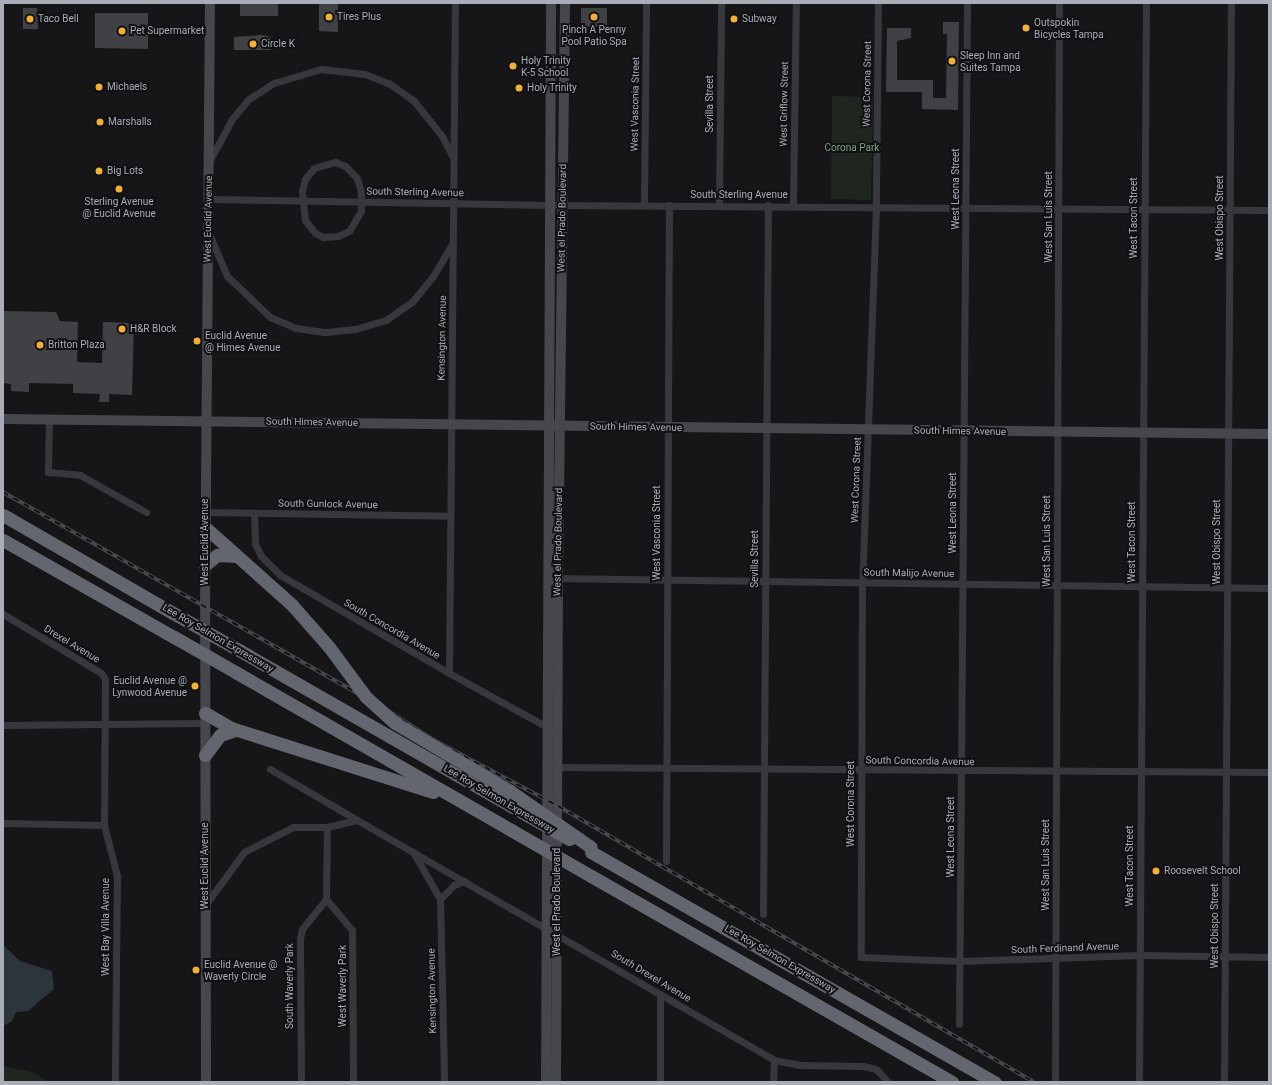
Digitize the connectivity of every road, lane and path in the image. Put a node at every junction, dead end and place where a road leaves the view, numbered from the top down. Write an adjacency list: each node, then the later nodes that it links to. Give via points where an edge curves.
1 (210, 3): 16 (street, West Euclid Avenue)
2 (455, 3): 15 (street, Kensington Avenue)
3 (551, 3): 13 (street, West el Prado Boulevard)
4 (565, 3): 14 (street, West el Prado Boulevard)
5 (646, 3): 23 (street, West Vasconia Street)
6 (721, 3): 25 (street, Sevilla Street)
7 (796, 3): 27 (street, West Griflow Street)
8 (878, 3): 28 (street, West Corona Street)
9 (967, 3): 29 (street, West Leona Street)
10 (1059, 3): 30 (street, West San Luis Street)
11 (1146, 3): 31 (street, West Tacon Street)
12 (1231, 3): 32 (street, West Obispo Street)
13 (551, 118): 14 (street); 22 (street, West el Prado Boulevard)
14 (562, 118): 21 (street, West el Prado Boulevard)
15 (454, 160): 16 (street, via 442,136 414,101 390,84 365,74 321,69 274,83 249,99 232,119); 20 (street, Kensington Avenue)
16 (209, 161): 17 (street, West Euclid Avenue)
17 (208, 199): 18 (street, South Sterling Avenue); 34 (street, West Euclid Avenue)
18 (302, 200): 19 (street, South Sterling Avenue); 19 (street, via 305,220 323,237 338,236 348,231 356,223); 19 (street, via 302,191 309,173 321,164 335,162 354,173 360,184)
19 (362, 201): 20 (street, South Sterling Avenue)
20 (453, 202): 22 (street, South Sterling Avenue); 35 (street, Kensington Avenue)
21 (562, 204): 22 (street, South Sterling Avenue); 23 (street, South Sterling Avenue); 36 (street, West el Prado Boulevard)
22 (550, 205): 36 (street, West el Prado Boulevard)
23 (644, 205): 24 (street, South Sterling Avenue)
24 (669, 205): 25 (street, South Sterling Avenue); 42 (street, West Vasconia Street)
25 (719, 205): 26 (street, South Sterling Avenue)
26 (768, 205): 27 (street, South Sterling Avenue); 43 (street, Sevilla Street)
27 (793, 206): 28 (street, South Sterling Avenue)
28 (876, 207): 29 (street, South Sterling Avenue); 44 (street, West Corona Street)
29 (966, 208): 30 (street, South Sterling Avenue); 45 (street, West Leona Street)
30 (1059, 208): 31 (street, South Sterling Avenue); 46 (street, West San Luis Street)
31 (1144, 208): 32 (street, South Sterling Avenue); 47 (street, West Tacon Street)
32 (1230, 210): 33 (street, South Sterling Avenue); 48 (street, West Obispo Street)
33 (1269, 210)
34 (208, 231): 35 (street, via 227,276 270,317 296,328 326,332 355,329 386,320 412,302 433,276); 39 (street, West Euclid Avenue)
35 (453, 242): 40 (street, Kensington Avenue)
36 (555, 320): 41 (street, West el Prado Boulevard)
37 (3, 418): 38 (street, South Himes Avenue)
38 (49, 418): 39 (street, South Himes Avenue); 50 (street, via 48,472 80,475)
39 (206, 420): 40 (street, South Himes Avenue); 51 (street, West Euclid Avenue)
40 (451, 425): 41 (street, South Himes Avenue); 54 (street, Kensington Avenue)
41 (555, 427): 42 (street, South Himes Avenue); 59 (street, West el Prado Boulevard)
42 (668, 428): 43 (street, South Himes Avenue); 60 (street, West Vasconia Street)
43 (766, 429): 44 (street, South Himes Avenue); 61 (street, Sevilla Street)
44 (868, 430): 45 (street, South Himes Avenue); 62 (street, West Corona Street)
45 (964, 431): 46 (street, South Himes Avenue); 63 (street, West Leona Street)
46 (1057, 432): 47 (street, South Himes Avenue); 64 (street, West San Luis Street)
47 (1142, 433): 48 (street, South Himes Avenue); 65 (street, West Tacon Street)
48 (1228, 433): 49 (street, South Himes Avenue); 66 (street, West Obispo Street)
49 (1269, 434)
50 (146, 512)
51 (205, 512): 52 (street, South Gunlock Avenue); 55 (street, West Euclid Avenue)
52 (254, 513): 54 (street, South Gunlock Avenue); 69 (street, South Concordia Avenue, via 255,544 261,556 280,575)
53 (3, 515): 94 (highway, Lee Roy Selmon Expressway, bridge)
54 (450, 516): 69 (street, Kensington Avenue)
55 (206, 528): 57 (highway); 58 (street, West Euclid Avenue)
56 (3, 540): 88 (highway, Lee Roy Selmon Expressway, bridge)
57 (236, 556): 58 (highway, via 217,555); 94 (highway, bridge, via 292,605 329,647 366,697 394,723 510,790)
58 (205, 566): 70 (street, West Euclid Avenue)
59 (553, 578): 60 (street, South Malijo Avenue); 73 (street, West el Prado Boulevard); 75 (street, West el Prado Boulevard)
60 (667, 579): 61 (street, South Malijo Avenue); 79 (street, West Vasconia Street)
61 (765, 581): 62 (street, South Malijo Avenue); 81 (street, Sevilla Street)
62 (862, 582): 63 (street, South Malijo Avenue); 82 (street, West Corona Street)
63 (963, 584): 64 (street, South Malijo Avenue); 84 (street, West Leona Street)
64 (1056, 585): 65 (street, South Malijo Avenue); 83 (street, West San Luis Street)
65 (1142, 585): 66 (street, South Malijo Avenue); 85 (street, West Tacon Street)
66 (1227, 587): 67 (street, South Malijo Avenue); 86 (street, West Obispo Street)
67 (1269, 588)
68 (3, 614): 72 (street, Drexel Avenue, via 101,673 106,688)
69 (449, 673): 73 (street, South Concordia Avenue)
70 (205, 718): 72 (street); 74 (highway); 76 (street, West Euclid Avenue)
71 (3, 725): 72 (street)
72 (104, 725): 91 (street, West Bay Villa Avenue)
73 (546, 727): 75 (street, South Concordia Avenue); 78 (street, West el Prado Boulevard)
74 (235, 730): 76 (highway, via 220,735); 88 (highway)
75 (558, 730): 77 (street, West el Prado Boulevard)
76 (205, 755): 99 (street, West Euclid Avenue)
77 (558, 766): 78 (street, South Concordia Avenue); 79 (street, South Concordia Avenue); 102 (street, West el Prado Boulevard)
78 (547, 767): 101 (street, West el Prado Boulevard)
79 (667, 768): 81 (street, South Concordia Avenue); 95 (street, West Vasconia Street)
80 (270, 769): 89 (street)
81 (764, 769): 82 (street, South Concordia Avenue); 100 (street, Sevilla Street)
82 (861, 770): 84 (street, South Concordia Avenue); 105 (street, West Corona Street)
83 (1056, 770): 84 (street, South Concordia Avenue); 85 (street, South Concordia Avenue); 107 (street, West San Luis Street)
84 (961, 772): 108 (street, West Leona Street)
85 (1141, 772): 86 (street, South Concordia Avenue); 103 (street, West Tacon Street)
86 (1226, 772): 87 (street, South Concordia Avenue); 104 (street, West Obispo Street)
87 (1269, 772)
88 (462, 801): 124 (highway, Lee Roy Selmon Expressway, bridge)
89 (357, 820): 92 (street); 93 (street, South Drexel Avenue)
90 (3, 823): 91 (street)
91 (104, 825): 114 (street, West Bay Villa Avenue, via 117,876)
92 (327, 827): 97 (street); 99 (street, via 293,827 244,852)
93 (412, 850): 96 (street, South Drexel Avenue); 98 (street, Kensington Avenue)
94 (594, 852): 125 (highway, Lee Roy Selmon Expressway)
95 (666, 861)
96 (464, 881): 98 (street, via 454,885); 101 (street, South Drexel Avenue)
97 (326, 899): 116 (street, South Waverly Park, via 302,929 300,939); 117 (street, West Waverly Park, via 352,930)
98 (440, 899): 118 (street, Kensington Avenue)
99 (205, 904): 115 (street, West Euclid Avenue)
100 (763, 914)
101 (546, 926): 102 (street, South Drexel Avenue); 112 (street, West el Prado Boulevard)
102 (557, 933): 109 (street, South Drexel Avenue); 112 (street, West el Prado Boulevard)
103 (1140, 955): 104 (street, South Ferdinand Avenue); 107 (street, South Ferdinand Avenue); 126 (street, West Tacon Street)
104 (1225, 956): 106 (street, South Ferdinand Avenue); 127 (street, West Obispo Street)
105 (861, 957): 108 (street, South Ferdinand Avenue)
106 (1269, 957)
107 (1055, 958): 108 (street, South Ferdinand Avenue); 113 (street, West San Luis Street)
108 (960, 961): 110 (street, West Leona Street)
109 (660, 994): 111 (street, South Drexel Avenue); 121 (street)
110 (959, 1024)
111 (774, 1060): 122 (street); 123 (street, South Drexel Avenue, via 799,1065 863,1066 876,1069)
112 (551, 1070): 119 (street, West el Prado Boulevard); 120 (street, West el Prado Boulevard)
113 (1055, 1079)
114 (116, 1082)
115 (206, 1082)
116 (301, 1082)
117 (353, 1082)
118 (444, 1082)
119 (546, 1082)
120 (556, 1082)
121 (660, 1082)
122 (773, 1082)
123 (888, 1082)
124 (952, 1082)
125 (995, 1082)
126 (1139, 1082)
127 (1224, 1082)

